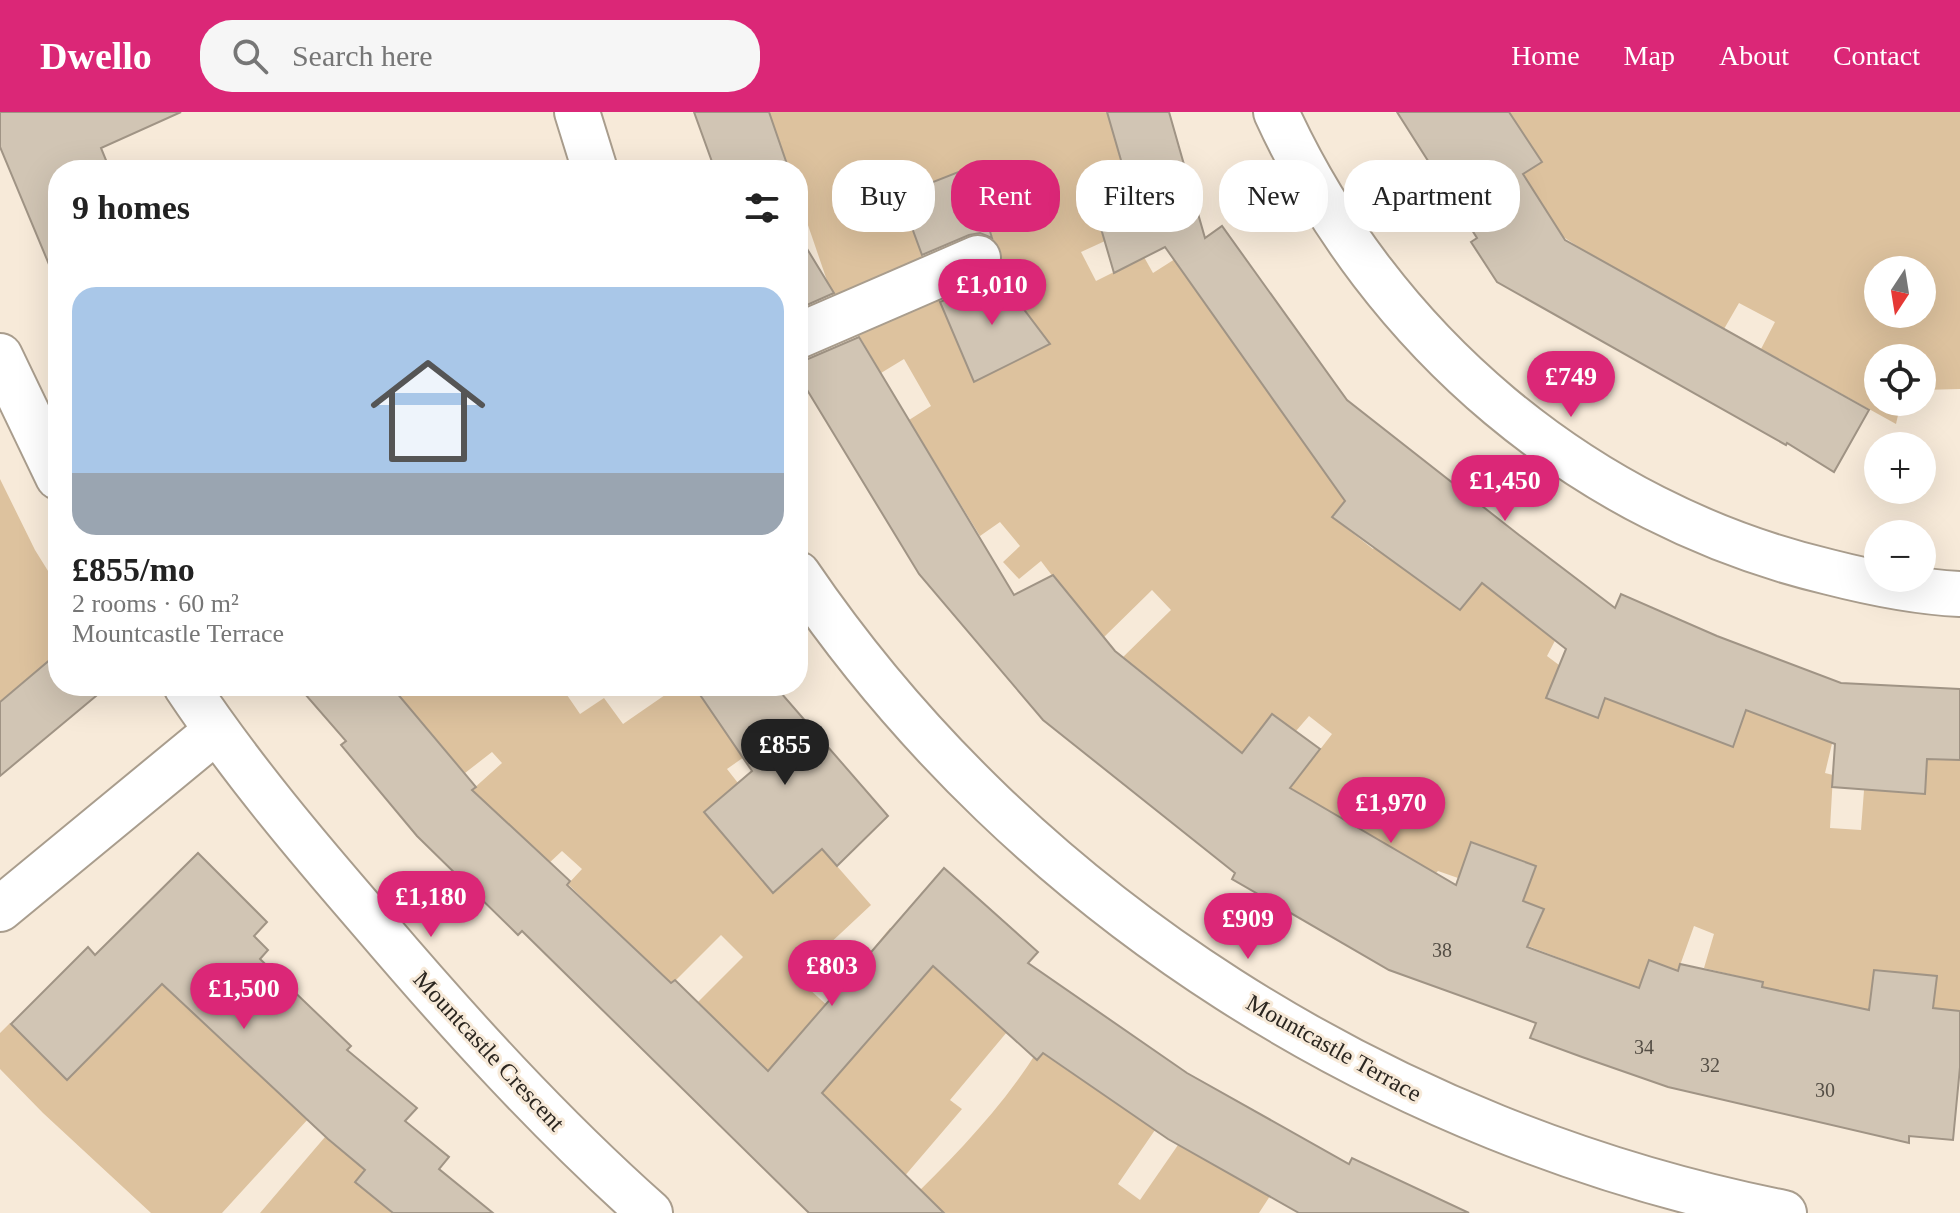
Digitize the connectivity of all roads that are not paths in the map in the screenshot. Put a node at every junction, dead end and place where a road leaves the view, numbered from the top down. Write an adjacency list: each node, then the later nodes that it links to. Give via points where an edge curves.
1 (577, 112): 3 (street)
2 (1276, 112): 9 (street, via 1344,237 1393,301 1445,359 1560,453 1648,505 1740,546 1850,578)
3 (592, 160)
4 (978, 258): 5 (street)
5 (808, 332)
6 (0, 356): 7 (street)
7 (48, 456)
8 (808, 587): 14 (street, Mountcastle Terrace, via 877,678 993,803 1133,922 1240,997 1340,1055 1486,1125 1663,1185)
9 (1960, 594)
10 (193, 696): 11 (street, Mountcastle Crescent)
11 (216, 731): 12 (street); 13 (street, Mountcastle Crescent, via 452,1016 513,1083)
12 (0, 909)
13 (650, 1213)
14 (1784, 1213)

